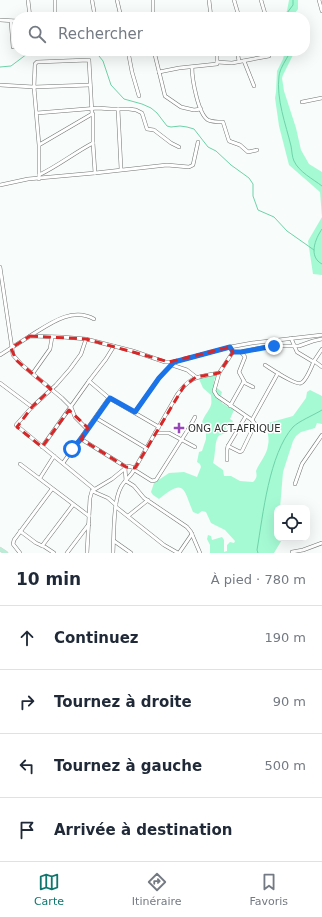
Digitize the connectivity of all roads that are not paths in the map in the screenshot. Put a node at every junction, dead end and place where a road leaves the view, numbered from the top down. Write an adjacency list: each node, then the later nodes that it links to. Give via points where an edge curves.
1 (28, 0): 11 (street)
2 (55, 0): 12 (street)
3 (92, 0): 13 (street)
4 (117, 0): 14 (street)
5 (153, 0): 15 (street)
6 (209, 0): 16 (street)
7 (234, 0): 17 (street)
8 (261, 0): 18 (street)
9 (319, 0): 10 (street)
10 (322, 11)
11 (29, 12)
12 (55, 12)
13 (94, 12)
14 (120, 12)
15 (153, 12)
16 (211, 12)
17 (238, 12)
18 (265, 12)
19 (0, 20): 20 (street)
20 (11, 21): 21 (street)
21 (12, 34)
22 (129, 56): 36 (street)
23 (155, 56): 31 (street)
24 (217, 56): 28 (street)
25 (238, 56): 29 (street)
26 (269, 56): 27 (street)
27 (244, 61): 29 (street); 34 (street)
28 (217, 62): 29 (street); 30 (street)
29 (240, 62)
30 (192, 67): 31 (street); 41 (street, via 193,83)
31 (159, 72): 41 (street, via 167,98 181,107)
32 (0, 85): 35 (street)
33 (90, 85): 35 (street); 35 (street, via 89,60 37,62 34,64); 39 (street)
34 (254, 86)
35 (34, 87): 42 (street)
36 (139, 96)
37 (322, 98): 38 (street)
38 (302, 102)
39 (92, 109): 40 (street); 42 (street); 43 (street)
40 (118, 109): 47 (street, via 139,111 147,129 154,130); 49 (street)
41 (201, 109): 48 (street, via 202,115 209,121 223,122 228,141 240,145 248,152)
42 (37, 113): 46 (street)
43 (92, 114): 45 (street); 46 (street)
44 (198, 142): 49 (street, via 193,165 166,164)
45 (93, 143): 50 (street); 51 (street)
46 (39, 145): 51 (street)
47 (179, 147)
48 (257, 150)
49 (121, 169): 50 (street)
50 (95, 173): 51 (street)
51 (39, 177): 52 (street)
52 (0, 185)
53 (0, 267): 64 (street)
54 (94, 319): 56 (street, via 84,315 71,315)
55 (322, 335): 58 (street)
56 (30, 336): 57 (street); 64 (street)
57 (52, 337): 59 (street); 73 (street, via 50,349)
58 (291, 338): 62 (street); 63 (street)
59 (86, 339): 61 (street); 81 (street, via 81,354)
60 (322, 339): 62 (street)
61 (114, 346): 70 (street); 77 (street)
62 (294, 346): 67 (street, via 267,347); 69 (street, via 298,354)
63 (230, 347): 66 (street); 70 (street)
64 (11, 348): 68 (street); 73 (street, via 16,360)
65 (322, 349): 69 (street)
66 (233, 352): 67 (street); 74 (street)
67 (241, 352): 78 (street, via 245,356 239,371)
68 (0, 355)
69 (314, 361): 72 (street); 75 (street, via 301,383)
70 (173, 363): 76 (street); 86 (street)
71 (264, 365): 75 (street)
72 (322, 367)
73 (33, 373): 81 (street)
74 (219, 373): 76 (street); 83 (street, via 215,393)
75 (278, 373): 90 (street)
76 (196, 377): 91 (street, via 181,389)
77 (89, 381): 82 (street); 85 (street)
78 (244, 381): 80 (street); 83 (street)
79 (0, 383): 84 (street)
80 (253, 387)
81 (52, 389): 84 (street); 85 (street)
82 (110, 398): 86 (street); 89 (street)
83 (230, 406): 87 (street)
84 (32, 407): 98 (street, via 16,425)
85 (71, 407): 92 (street, via 74,417); 98 (street)
86 (135, 412): 91 (street)
87 (246, 416): 90 (street); 97 (street)
88 (195, 417): 96 (street)
89 (96, 418): 92 (street); 100 (street)
90 (252, 420): 97 (street, via 255,426 242,451)
91 (159, 427): 93 (street)
92 (87, 429): 95 (street)
93 (155, 433): 96 (street, via 169,433); 100 (street)
94 (322, 435): 109 (street, via 302,464)
95 (81, 439): 103 (street); 105 (street)
96 (182, 439): 99 (street); 106 (street, via 156,480 152,481)
97 (228, 446): 102 (street)
98 (42, 447): 101 (street)
99 (195, 447)
100 (146, 448): 106 (street)
101 (54, 456): 103 (street); 107 (street)
102 (227, 460)
103 (63, 463): 111 (street)
104 (20, 464): 107 (street)
105 (126, 467): 106 (street); 108 (street); 111 (street)
106 (135, 469): 108 (street)
107 (40, 478): 110 (street)
108 (126, 481): 112 (street); 114 (street, via 120,489)
109 (294, 484)
110 (52, 489): 113 (street); 118 (street)
111 (93, 490): 114 (street); 115 (street, via 90,495)
112 (148, 500): 116 (street); 119 (street, via 187,527)
113 (73, 505): 115 (street); 122 (street)
114 (116, 506): 116 (street); 120 (street)
115 (89, 516): 117 (street)
116 (128, 516): 132 (street)
117 (89, 524): 128 (street); 129 (street)
118 (20, 531): 122 (street); 126 (street, via 13,542)
119 (192, 534): 132 (street); 133 (street)
120 (114, 541): 130 (street); 131 (street)
121 (322, 543): 124 (street)
122 (42, 546): 127 (street)
123 (0, 549): 125 (main road)
124 (292, 552)
125 (6, 553)
126 (20, 553)
127 (54, 553)
128 (67, 553)
129 (87, 553)
130 (113, 553)
131 (131, 553)
132 (178, 553)
133 (200, 553)

